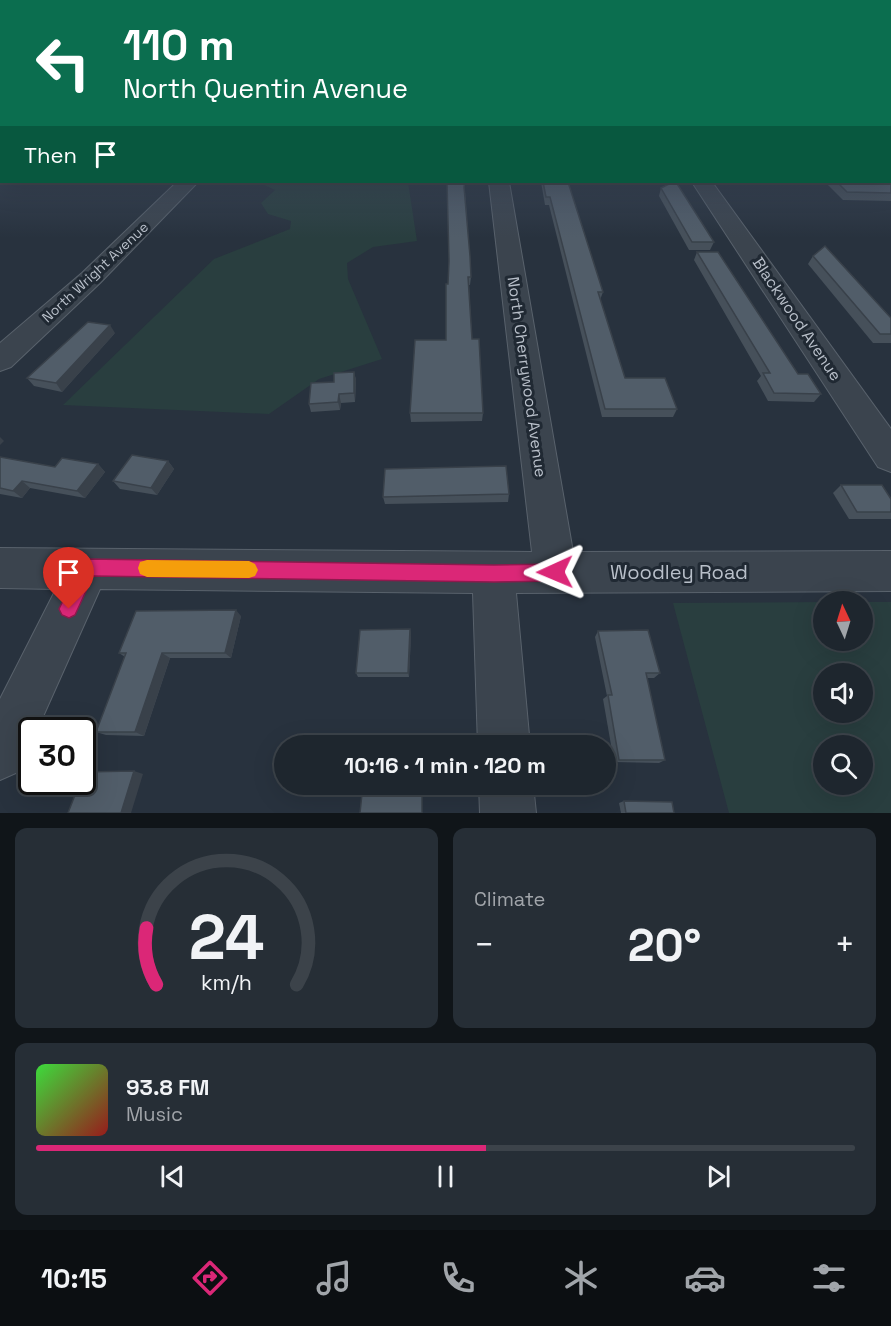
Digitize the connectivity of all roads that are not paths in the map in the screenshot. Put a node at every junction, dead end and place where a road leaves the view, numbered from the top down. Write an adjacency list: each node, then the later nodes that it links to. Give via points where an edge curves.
1 (187, 183): 4 (street, North Wright Avenue, via 91,278)
2 (499, 183): 9 (street, North Cherrywood Avenue)
3 (703, 183): 5 (street, Blackwood Avenue)
4 (0, 360)
5 (891, 457)
6 (0, 568): 7 (street, Woodley Road)
7 (88, 568): 10 (street, Woodley Road); 12 (street)
8 (891, 571): 9 (street, Woodley Road)
9 (555, 572): 10 (street, Woodley Road)
10 (494, 573): 11 (street)
11 (503, 735)
12 (0, 754)
13 (507, 795): 14 (street)
14 (508, 813)

